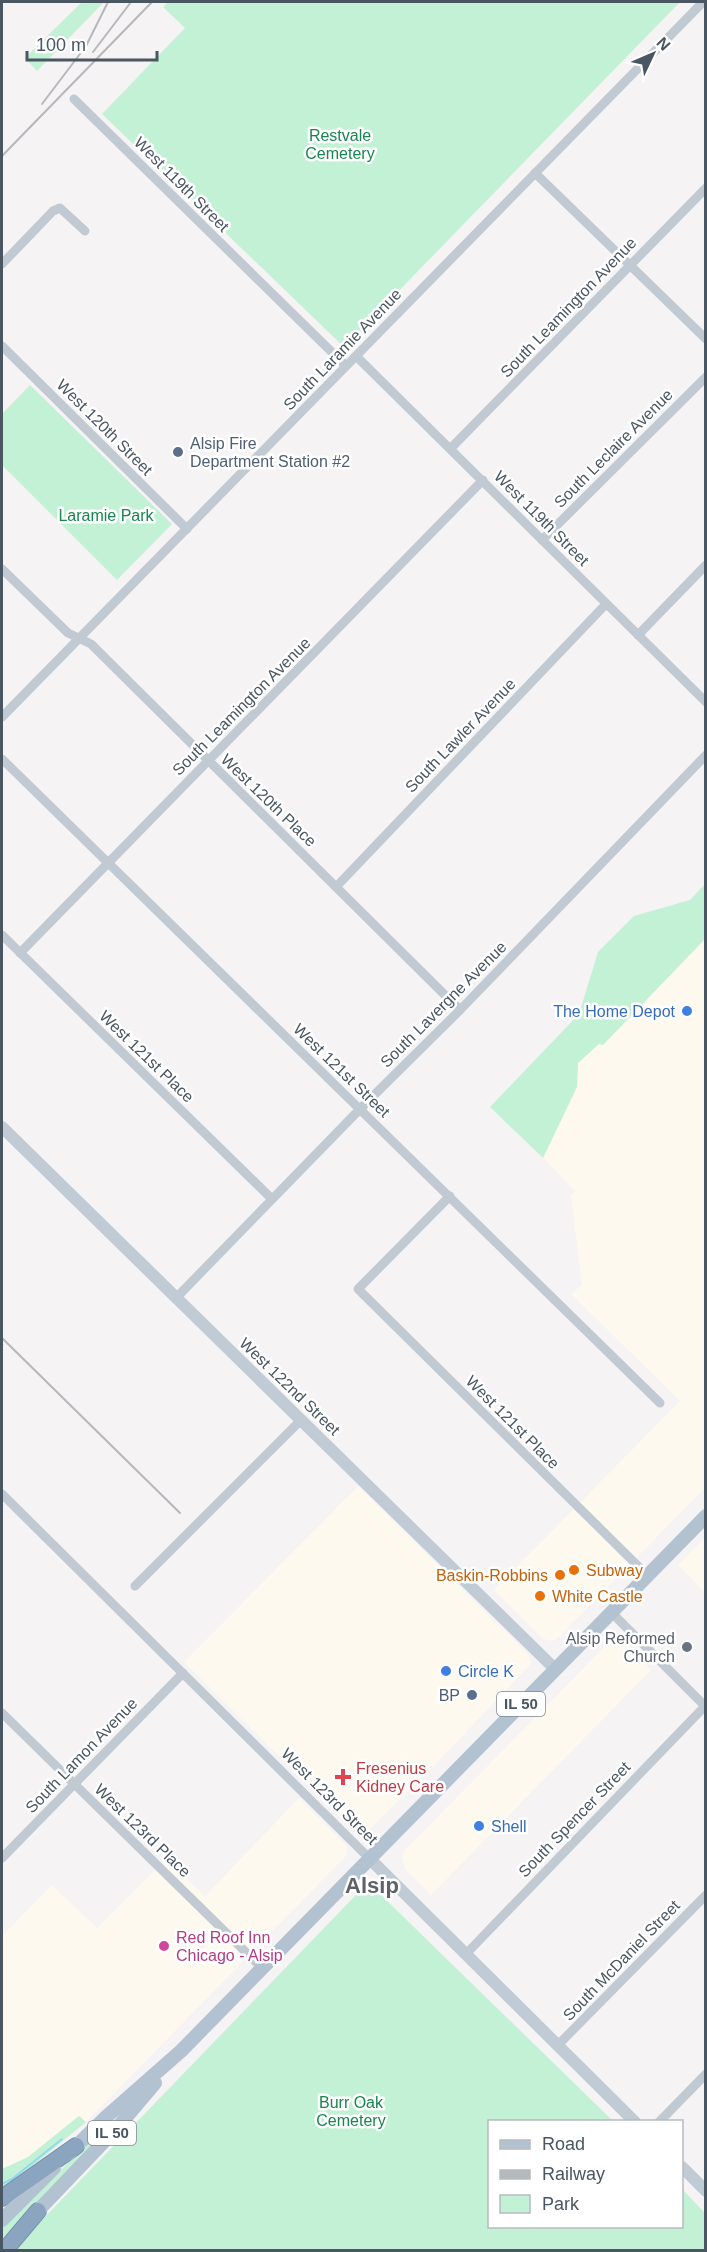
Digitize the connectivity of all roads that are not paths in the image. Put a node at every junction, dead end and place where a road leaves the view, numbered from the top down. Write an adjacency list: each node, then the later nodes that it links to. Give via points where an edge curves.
1 (703, 2): 3 (street, South Laramie Avenue)
2 (74, 99): 11 (street, West 119th Street)
3 (535, 173): 7 (street); 10 (street, South Laramie Avenue)
4 (705, 188): 7 (street, South Leamington Avenue)
5 (86, 231): 6 (street, via 60,208)
6 (2, 264)
7 (629, 266): 8 (street); 13 (street, South Leamington Avenue)
8 (705, 339)
9 (2, 346): 15 (street, West 120th Street)
10 (357, 356): 11 (street, South Laramie Avenue); 13 (street, West 119th Street)
11 (346, 366): 15 (street, South Laramie Avenue)
12 (705, 377): 16 (street, South Leclaire Avenue)
13 (451, 448): 14 (street, West 119th Street)
14 (483, 480): 16 (street, West 119th Street); 26 (street, South Leamington Avenue)
15 (187, 529): 21 (street, South Laramie Avenue)
16 (542, 540): 19 (street, West 119th Street)
17 (705, 565): 20 (street)
18 (2, 569): 21 (street, West 120th Place, via 68,633)
19 (606, 604): 20 (street, West 119th Street); 28 (street, South Lawler Avenue)
20 (638, 635): 22 (street, West 119th Street)
21 (79, 638): 23 (street, South Laramie Avenue); 26 (street, West 120th Place, via 91,644)
22 (705, 702)
23 (2, 717)
24 (705, 754): 31 (street, South Lavergne Avenue)
25 (2, 759): 27 (street, West 121st Street)
26 (208, 761): 27 (street, South Leamington Avenue); 28 (street, West 120th Place)
27 (109, 862): 30 (street, South Leamington Avenue); 32 (street, West 121st Street)
28 (336, 887): 31 (street, West 120th Place)
29 (2, 935): 30 (street, West 121st Place)
30 (20, 953): 35 (street, West 121st Place)
31 (460, 1010): 32 (street, South Lavergne Avenue)
32 (360, 1109): 34 (street, West 121st Street); 35 (street, South Lavergne Avenue)
33 (2, 1127): 36 (street, West 122nd Street)
34 (450, 1196): 37 (street, West 121st Street); 41 (street, West 121st Place, via 358,1289)
35 (272, 1199): 36 (street, South Lavergne Avenue)
36 (176, 1298): 38 (street, West 122nd Street)
37 (660, 1403)
38 (301, 1420): 42 (street); 44 (street, West 122nd Street)
39 (2, 1494): 45 (street, West 123rd Street)
40 (705, 1516): 41 (main road, IL 50)
41 (647, 1575): 43 (main road, IL 50)
42 (135, 1586)
43 (611, 1612): 44 (main road, IL 50); 46 (street)
44 (555, 1669): 50 (main road, IL 50)
45 (183, 1674): 48 (street, South Lamon Avenue); 50 (street, West 123rd Street)
46 (705, 1706): 52 (street, South Spencer Street)
47 (2, 1713): 48 (street, West 123rd Place)
48 (75, 1784): 49 (street, South Lamon Avenue); 53 (street, West 123rd Place)
49 (2, 1858)
50 (370, 1859): 52 (street, West 123rd Street); 53 (main road, IL 50)
51 (705, 1895): 54 (street, South McDaniel Street)
52 (466, 1954): 54 (street, West 123rd Street)
53 (263, 1969): 55 (main road, IL 50)
54 (558, 2045): 57 (street, West 123rd Street)
55 (182, 2051): 59 (main road, IL 50); 63 (main road, IL 50, via 117,2128)
56 (705, 2074): 58 (street)
57 (634, 2120)
58 (660, 2120)
59 (76, 2146): 62 (highway); 64 (main road, IL 50)
60 (683, 2169): 61 (street)
61 (705, 2191)
62 (2, 2198)
63 (38, 2211): 65 (highway)
64 (2, 2220)
65 (3, 2250)

